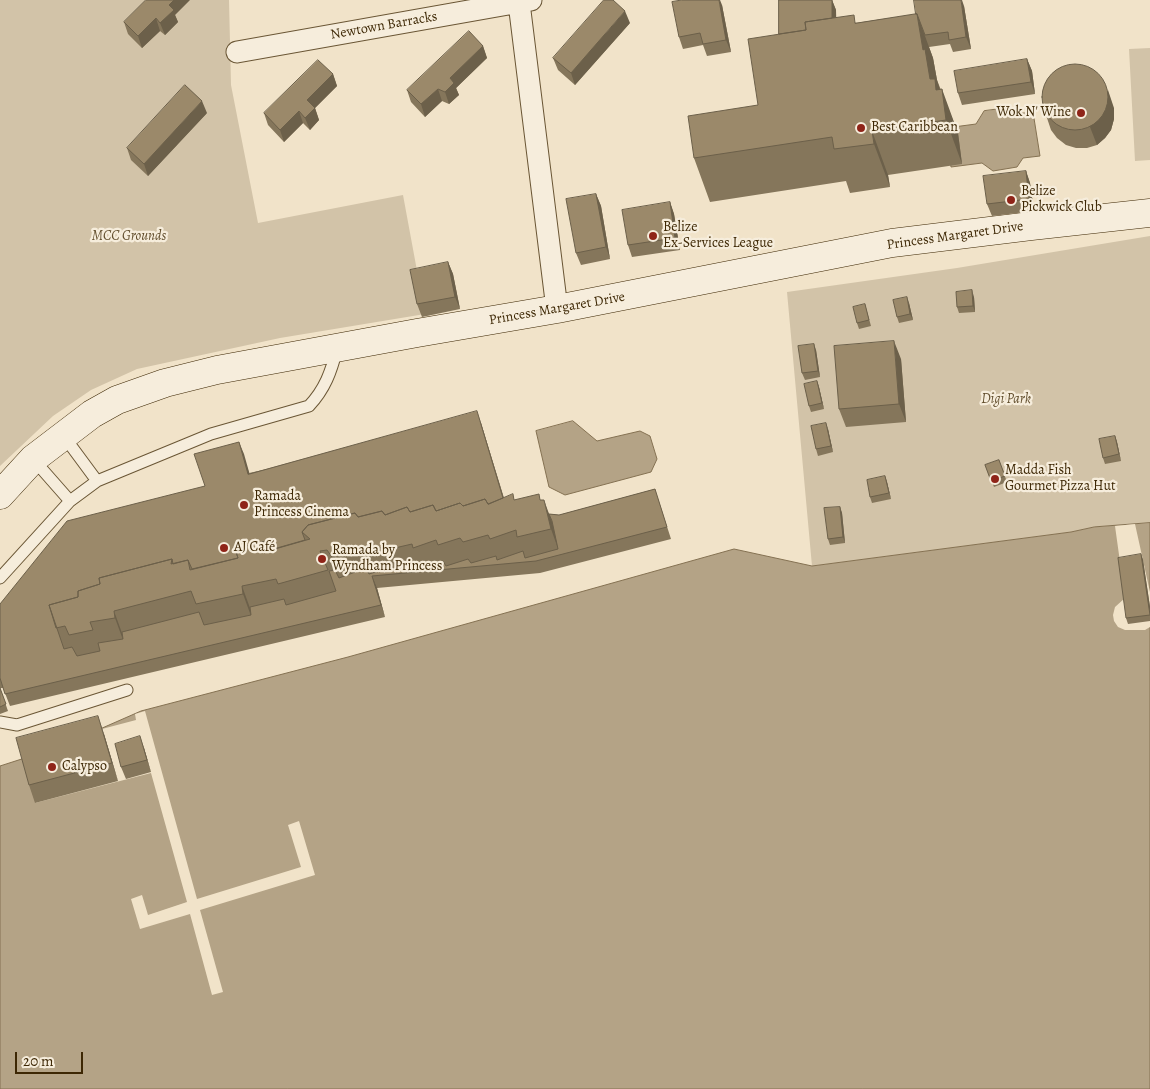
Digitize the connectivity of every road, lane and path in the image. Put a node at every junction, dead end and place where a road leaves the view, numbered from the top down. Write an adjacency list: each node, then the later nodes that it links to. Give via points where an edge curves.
1 (525, 2): 2 (street, Newtown Barracks); 4 (street)
2 (237, 52)
3 (1150, 213): 4 (main road, Princess Margaret Drive, via 892,243)
4 (557, 309): 5 (main road, Princess Margaret Drive)
5 (337, 348): 6 (main road, Princess Margaret Drive, via 165,383 118,400); 8 (lane, via 321,394 309,406 210,434)
6 (63, 435): 7 (main road, Princess Margaret Drive); 8 (lane)
7 (33, 459): 9 (main road, Princess Margaret Drive); 10 (lane)
8 (97, 481): 10 (lane)
9 (0, 494)
10 (70, 501): 11 (lane)
11 (0, 578)
12 (127, 690): 13 (lane, via 17,725)
13 (0, 722)

